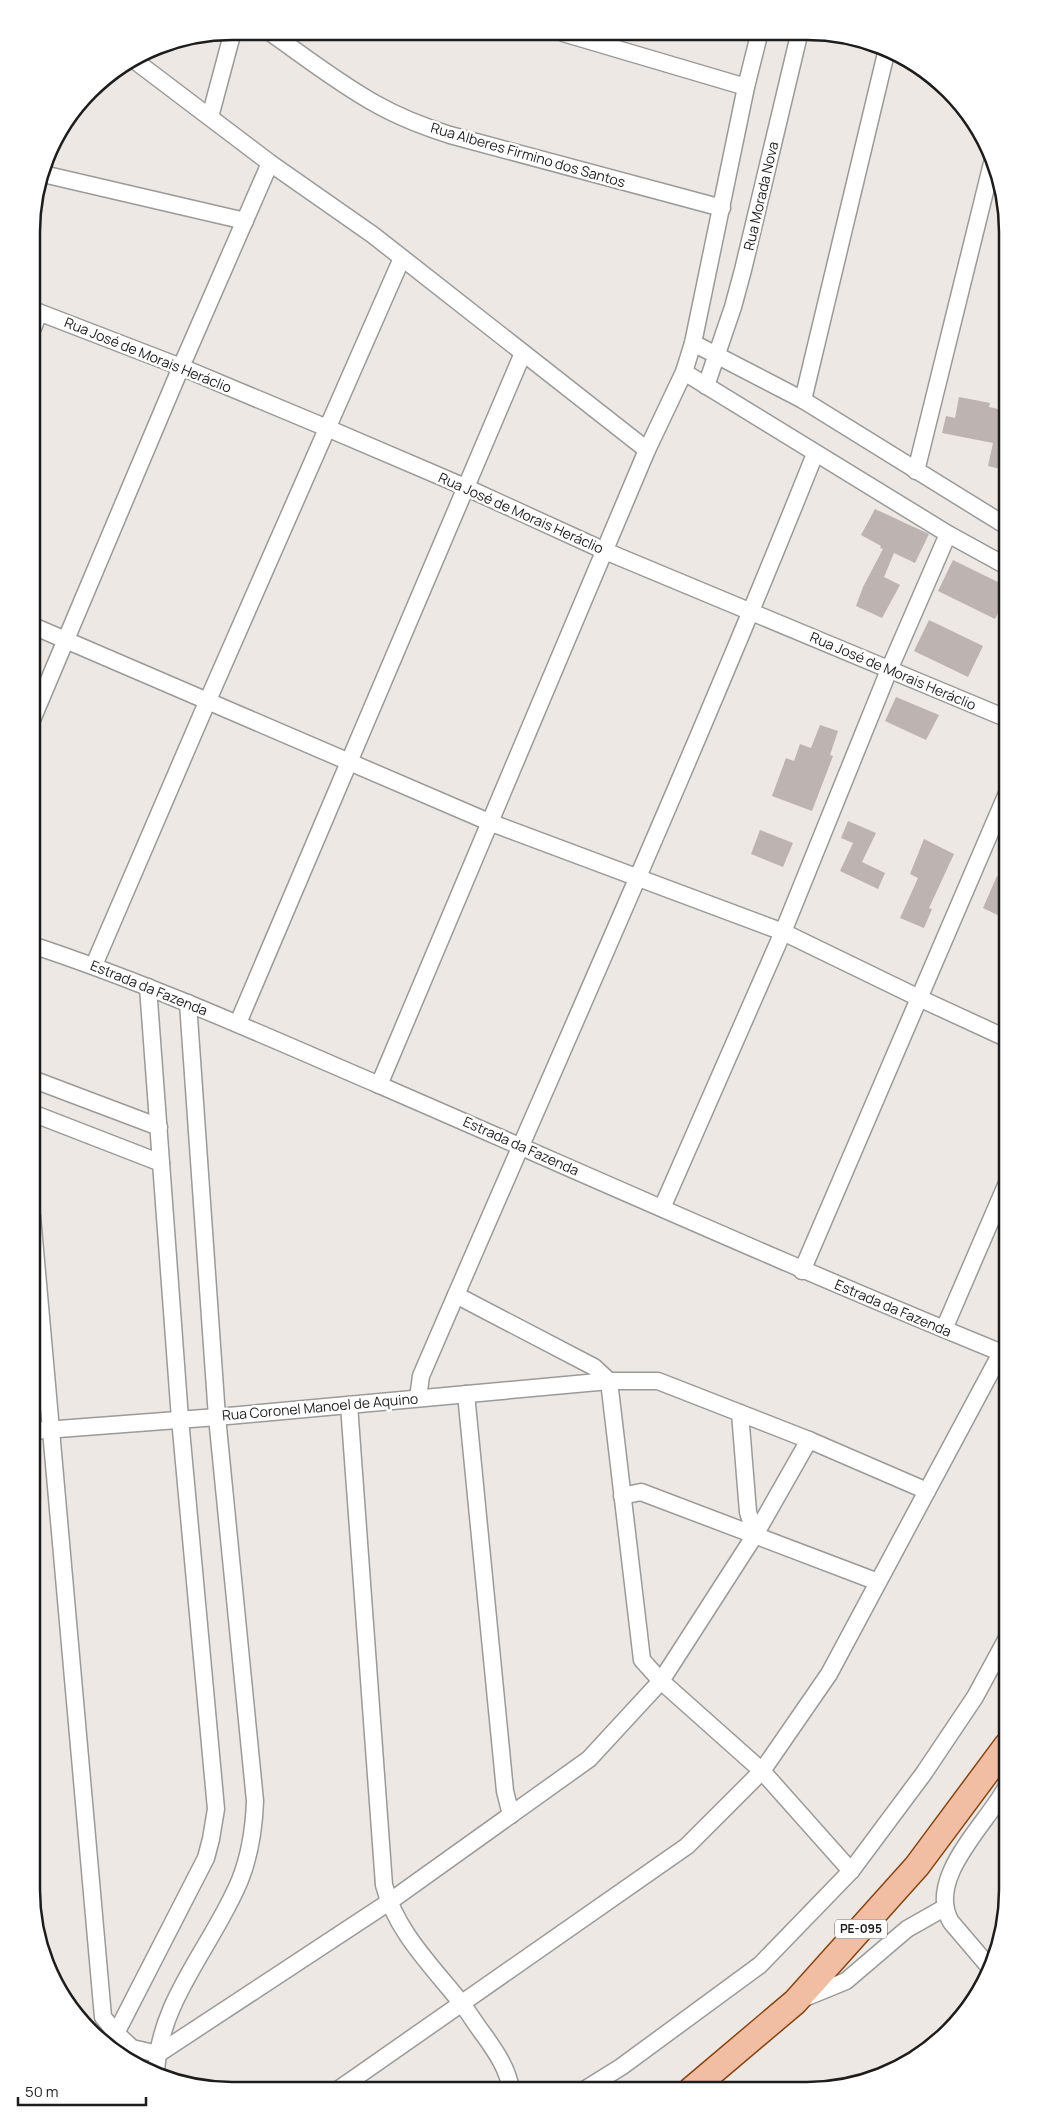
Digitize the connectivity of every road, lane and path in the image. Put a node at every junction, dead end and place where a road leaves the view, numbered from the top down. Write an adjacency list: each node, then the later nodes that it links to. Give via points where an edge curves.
1 (231, 40): 9 (street)
2 (280, 40): 13 (street, Rua Alberes Firmino dos Santos, via 360,95 426,127)
3 (587, 40): 8 (street)
4 (758, 40): 8 (street)
5 (798, 40): 19 (street, Rua Morada Nova, via 744,270)
6 (885, 57): 23 (street)
7 (139, 64): 9 (street)
8 (746, 87): 13 (street)
9 (210, 117): 10 (street)
10 (270, 163): 14 (street); 15 (street)
11 (990, 173): 27 (street)
12 (49, 175): 14 (street)
13 (722, 208): 17 (street)
14 (245, 221): 20 (street)
15 (402, 258): 18 (street); 24 (street)
16 (40, 313): 20 (street, Rua José de Morais Heráclio)
17 (693, 343): 19 (street); 21 (street)
18 (522, 353): 25 (street); 28 (street)
19 (717, 355): 22 (street, Rua Morada Nova); 23 (street)
20 (181, 367): 24 (street, Rua José de Morais Heráclio); 35 (street)
21 (684, 372): 22 (street); 25 (street)
22 (706, 386): 26 (street)
23 (803, 400): 27 (street)
24 (327, 428): 28 (street, Rua José de Morais Heráclio); 37 (street)
25 (647, 450): 31 (street)
26 (815, 454): 30 (street); 33 (street)
27 (916, 471): 29 (street)
28 (465, 487): 31 (street, Rua José de Morais Heráclio); 40 (street)
29 (999, 522)
30 (948, 534): 32 (street); 36 (street)
31 (605, 550): 33 (street, Rua José de Morais Heráclio); 42 (street)
32 (999, 562)
33 (752, 612): 36 (street, Rua José de Morais Heráclio); 43 (street)
34 (40, 629): 35 (street)
35 (66, 640): 37 (street); 38 (street)
36 (889, 670): 39 (street, Rua José de Morais Heráclio); 44 (street)
37 (208, 700): 40 (street); 46 (street)
38 (40, 701)
39 (999, 715)
40 (349, 762): 42 (street); 50 (street)
41 (999, 812): 48 (street)
42 (489, 822): 43 (street); 53 (street)
43 (639, 876): 44 (street); 56 (street)
44 (783, 932): 48 (street); 59 (street)
45 (40, 948): 46 (street, Estrada da Fazenda)
46 (94, 965): 47 (street, Estrada da Fazenda)
47 (148, 987): 49 (street, Estrada da Fazenda); 55 (street)
48 (919, 998): 51 (street); 60 (street)
49 (188, 1003): 50 (street, Estrada da Fazenda); 71 (street)
50 (238, 1023): 53 (street, Estrada da Fazenda)
51 (999, 1034)
52 (40, 1082): 55 (street)
53 (379, 1084): 56 (street, Estrada da Fazenda)
54 (40, 1116): 57 (street)
55 (159, 1127): 57 (street)
56 (520, 1145): 59 (street, Estrada da Fazenda); 61 (street)
57 (162, 1163): 72 (street)
58 (999, 1204): 63 (street)
59 (662, 1208): 60 (street, Estrada da Fazenda)
60 (802, 1270): 63 (street, Estrada da Fazenda)
61 (456, 1295): 66 (street, via 594,1366); 68 (street, via 421,1376)
62 (40, 1311): 73 (street)
63 (944, 1329): 64 (street, Estrada da Fazenda)
64 (999, 1352)
65 (999, 1363): 76 (street)
66 (608, 1381): 67 (street, Rua Coronel Manoel de Aquino); 70 (street, Rua Coronel Manoel de Aquino, via 658,1380); 77 (street)
67 (466, 1394): 68 (street, Rua Coronel Manoel de Aquino); 85 (street, via 505,1791)
68 (418, 1398): 69 (street, Rua Coronel Manoel de Aquino)
69 (349, 1405): 71 (street, Rua Coronel Manoel de Aquino); 87 (street, via 384,1885)
70 (740, 1413): 75 (street, Rua Coronel Manoel de Aquino); 78 (street, via 748,1512)
71 (217, 1416): 72 (street, Rua Coronel Manoel de Aquino); 94 (street, via 256,1801 254,1824 240,1881 166,2019)
72 (180, 1419): 73 (street, Rua Coronel Manoel de Aquino); 92 (street, via 216,1810 206,1858)
73 (50, 1429): 74 (street, Rua Coronel Manoel de Aquino); 92 (street, via 103,2017)
74 (40, 1430)
75 (809, 1440): 76 (street, Rua Coronel Manoel de Aquino); 78 (street)
76 (927, 1491): 79 (street)
77 (622, 1496): 78 (street, via 641,1492); 81 (street, via 642,1660)
78 (755, 1535): 79 (street); 81 (street)
79 (878, 1582): 83 (street, via 829,1674)
80 (999, 1653): 86 (street, via 975,1697 924,1773)
81 (661, 1681): 83 (street); 85 (street, via 589,1759)
82 (999, 1756): 90 (main road, PE-095, via 917,1866)
83 (762, 1771): 86 (street); 91 (street, via 688,1846)
84 (999, 1798): 88 (street, via 948,1877)
85 (511, 1814): 87 (street)
86 (851, 1870): 98 (street, via 760,1965)
87 (388, 1902): 91 (street, via 426,1962); 94 (street)
88 (944, 1908): 89 (street, via 957,1930); 90 (street, via 907,1929 846,1981)
89 (985, 1962)
90 (795, 2002): 99 (main road, PE-095)
91 (462, 2004): 96 (street); 97 (street, via 501,2060)
92 (113, 2041)
93 (114, 2042): 94 (street)
94 (158, 2054): 95 (street)
95 (157, 2066)
96 (349, 2082)
97 (508, 2082)
98 (597, 2082)
99 (700, 2082)

